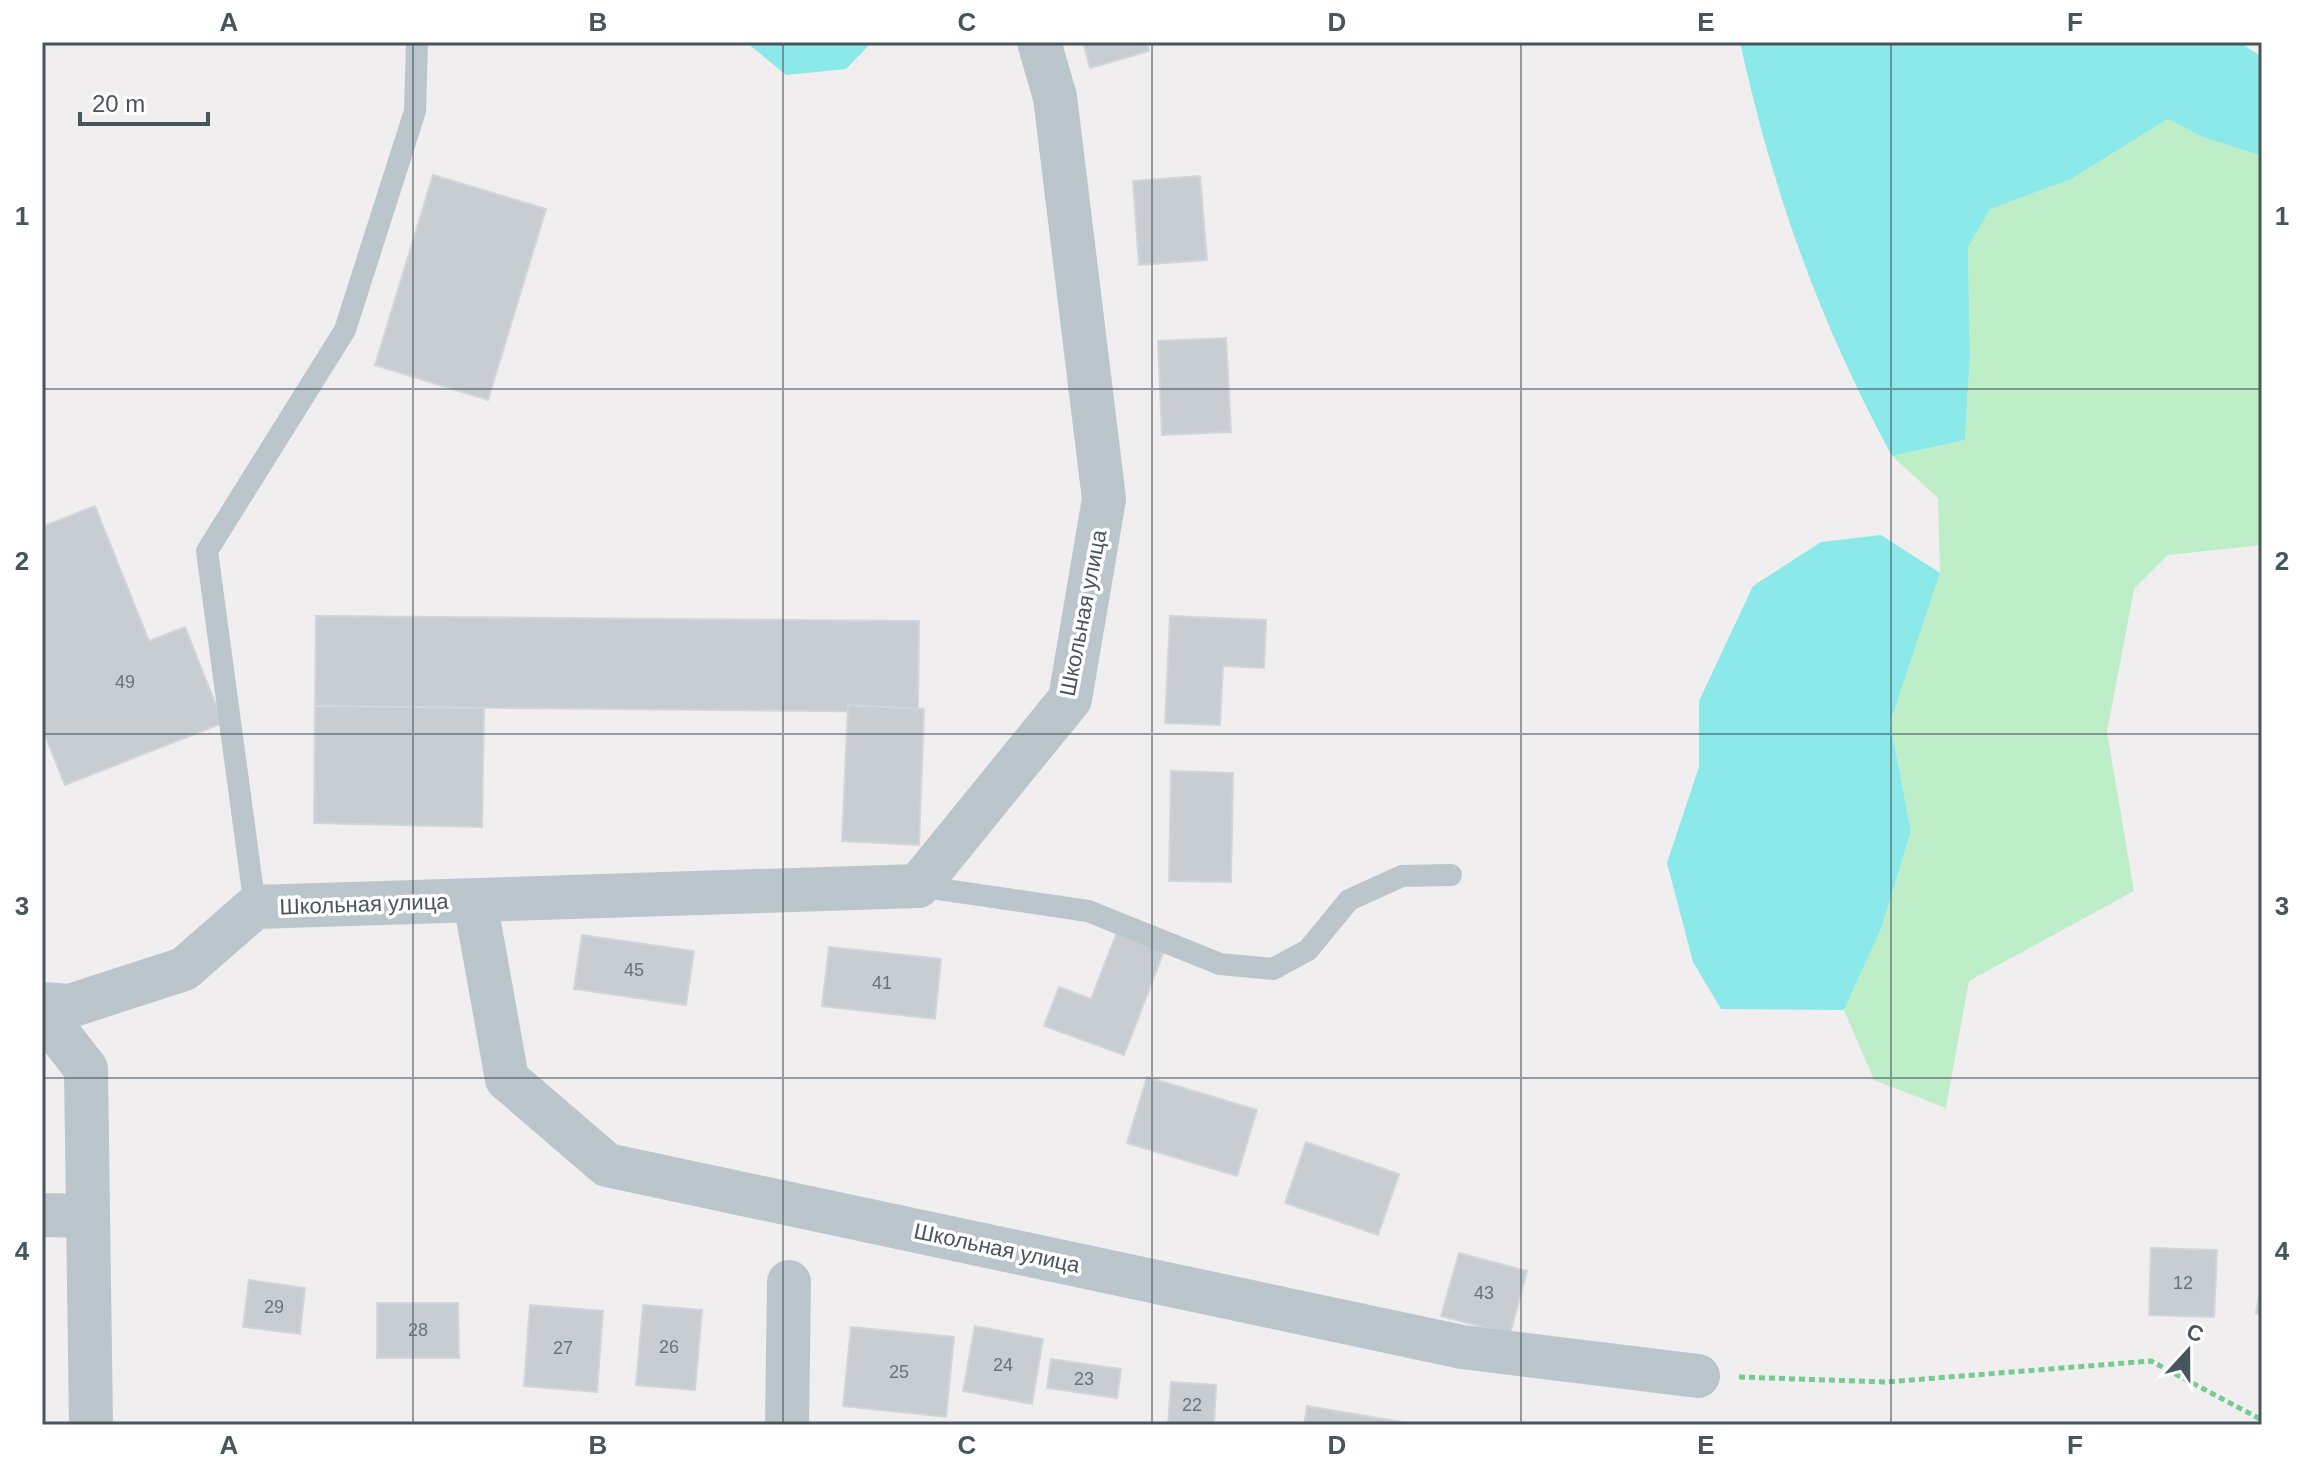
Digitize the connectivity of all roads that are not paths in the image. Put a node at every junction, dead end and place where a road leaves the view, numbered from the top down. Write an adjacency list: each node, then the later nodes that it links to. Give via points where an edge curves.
1 (417, 42): 6 (lane, via 415,111 345,330 207,551)
2 (1039, 42): 4 (street, Школьная улица, via 1055,97 1104,499 1070,699)
3 (1451, 875): 4 (lane, via 1402,876 1349,900 1308,950 1273,969 1220,964 1088,911)
4 (918, 886): 5 (street, Школьная улица)
5 (475, 901): 6 (street, Школьная улица); 12 (street, Школьная улица, via 507,1079 607,1165 1462,1347)
6 (255, 907): 7 (street, Школьная улица, via 184,969 70,1006)
7 (42, 1004)
8 (42, 1012): 10 (street, via 86,1069)
9 (42, 1215): 10 (street)
10 (88, 1216): 13 (street)
11 (789, 1282): 14 (street)
12 (1698, 1376)
13 (91, 1425)
14 (787, 1425)

